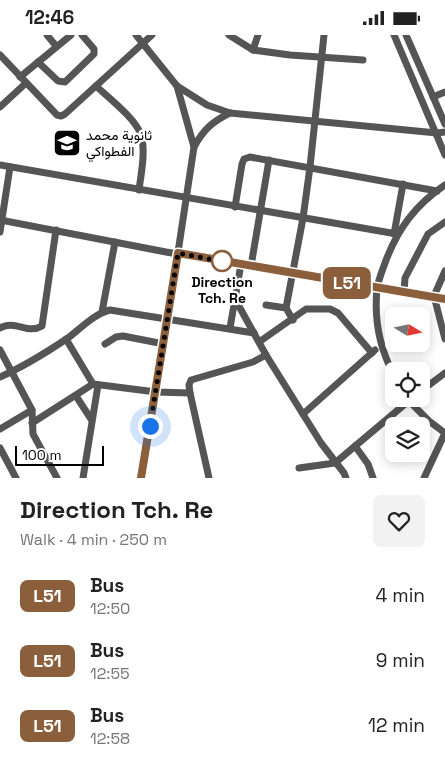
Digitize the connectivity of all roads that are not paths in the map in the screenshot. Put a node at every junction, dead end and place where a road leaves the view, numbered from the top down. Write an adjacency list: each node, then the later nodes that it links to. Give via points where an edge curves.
1 (47, 35): 12 (street)
2 (71, 35): 12 (street)
3 (82, 35): 17 (street, via 94,49 94,54 65,82 58,81)
4 (136, 35): 11 (street)
5 (152, 35): 11 (street)
6 (229, 35): 13 (street)
7 (258, 35): 13 (street)
8 (324, 35): 15 (street)
9 (394, 35): 28 (street)
10 (406, 35): 22 (street)
11 (143, 43): 19 (street); 20 (street)
12 (56, 46): 17 (street)
13 (253, 50): 15 (street)
14 (0, 55): 18 (street)
15 (321, 57): 16 (street); 25 (street)
16 (363, 60)
17 (38, 62): 18 (street)
18 (23, 80): 20 (street, via 61,116); 23 (street)
19 (177, 85): 24 (street, via 207,105); 29 (street)
20 (96, 86): 37 (street, via 131,120 142,137)
21 (445, 92): 22 (street)
22 (433, 97): 26 (street)
23 (0, 107)
24 (230, 113): 25 (street); 29 (street, via 208,126)
25 (314, 121): 28 (street); 34 (street)
26 (445, 124)
27 (445, 132): 28 (street)
28 (437, 133): 30 (street)
29 (194, 147): 39 (street)
30 (445, 155)
31 (269, 160): 34 (street); 40 (street, via 244,159); 41 (street)
32 (0, 165): 33 (street)
33 (10, 167): 37 (street); 43 (street)
34 (310, 167): 35 (street); 42 (street)
35 (403, 184): 38 (street); 47 (street)
36 (445, 185): 38 (street)
37 (139, 190): 39 (street)
38 (437, 191): 47 (street)
39 (186, 198): 40 (street); 49 (street)
40 (235, 207): 41 (street)
41 (261, 211): 42 (street); 51 (street)
42 (303, 218): 47 (street); 53 (street)
43 (1, 220): 45 (street); 46 (street)
44 (445, 222): 55 (street, via 428,234 405,278)
45 (56, 231): 48 (street); 64 (street, via 42,326 34,329 10,324)
46 (0, 232)
47 (395, 234): 54 (street)
48 (115, 242): 49 (street); 61 (street)
49 (178, 253): 50 (street); 62 (street)
50 (241, 264): 51 (street); 57 (street)
51 (252, 266): 53 (street)
52 (445, 271): 56 (street)
53 (292, 273): 54 (street); 60 (street)
54 (377, 288): 55 (street); 72 (street)
55 (404, 292): 56 (street)
56 (434, 296): 58 (street); 68 (street)
57 (235, 299): 65 (street); 66 (street)
58 (445, 299)
59 (266, 305): 60 (street)
60 (286, 308): 63 (street)
61 (102, 312): 62 (street, via 121,310); 67 (street)
62 (168, 318): 65 (street); 71 (street)
63 (293, 320): 69 (street); 74 (street, via 306,309 330,309 338,313)
64 (0, 328)
65 (230, 328): 66 (street)
66 (254, 333): 69 (street)
67 (66, 339): 77 (street); 80 (street)
68 (445, 339)
69 (259, 342): 75 (street)
70 (105, 344): 71 (street, via 123,336)
71 (164, 344): 82 (street)
72 (381, 345): 74 (street); 76 (street)
73 (0, 350): 77 (street)
74 (372, 353): 88 (street)
75 (266, 355): 83 (street, via 253,362 191,380); 88 (street)
76 (388, 362)
77 (12, 372): 79 (street); 87 (street)
78 (445, 373): 81 (street)
79 (0, 377)
80 (95, 384): 82 (street); 84 (street); 89 (street)
81 (430, 384)
82 (156, 392): 83 (street); 100 (street)
83 (190, 393): 101 (street)
84 (76, 396): 89 (street); 90 (street)
85 (400, 407): 93 (street)
86 (416, 407): 92 (street)
87 (32, 410): 90 (street); 91 (street)
88 (303, 414): 95 (street)
89 (92, 419): 99 (street)
90 (32, 423): 98 (street, via 33,433)
91 (0, 429)
92 (445, 433): 104 (street)
93 (355, 446): 95 (street); 103 (street, via 368,464)
94 (1, 453): 97 (street)
95 (336, 463): 96 (street); 102 (street)
96 (299, 468)
97 (16, 478)
98 (57, 478)
99 (83, 478)
100 (141, 478)
101 (209, 478)
102 (346, 478)
103 (373, 478)
104 (424, 478)

